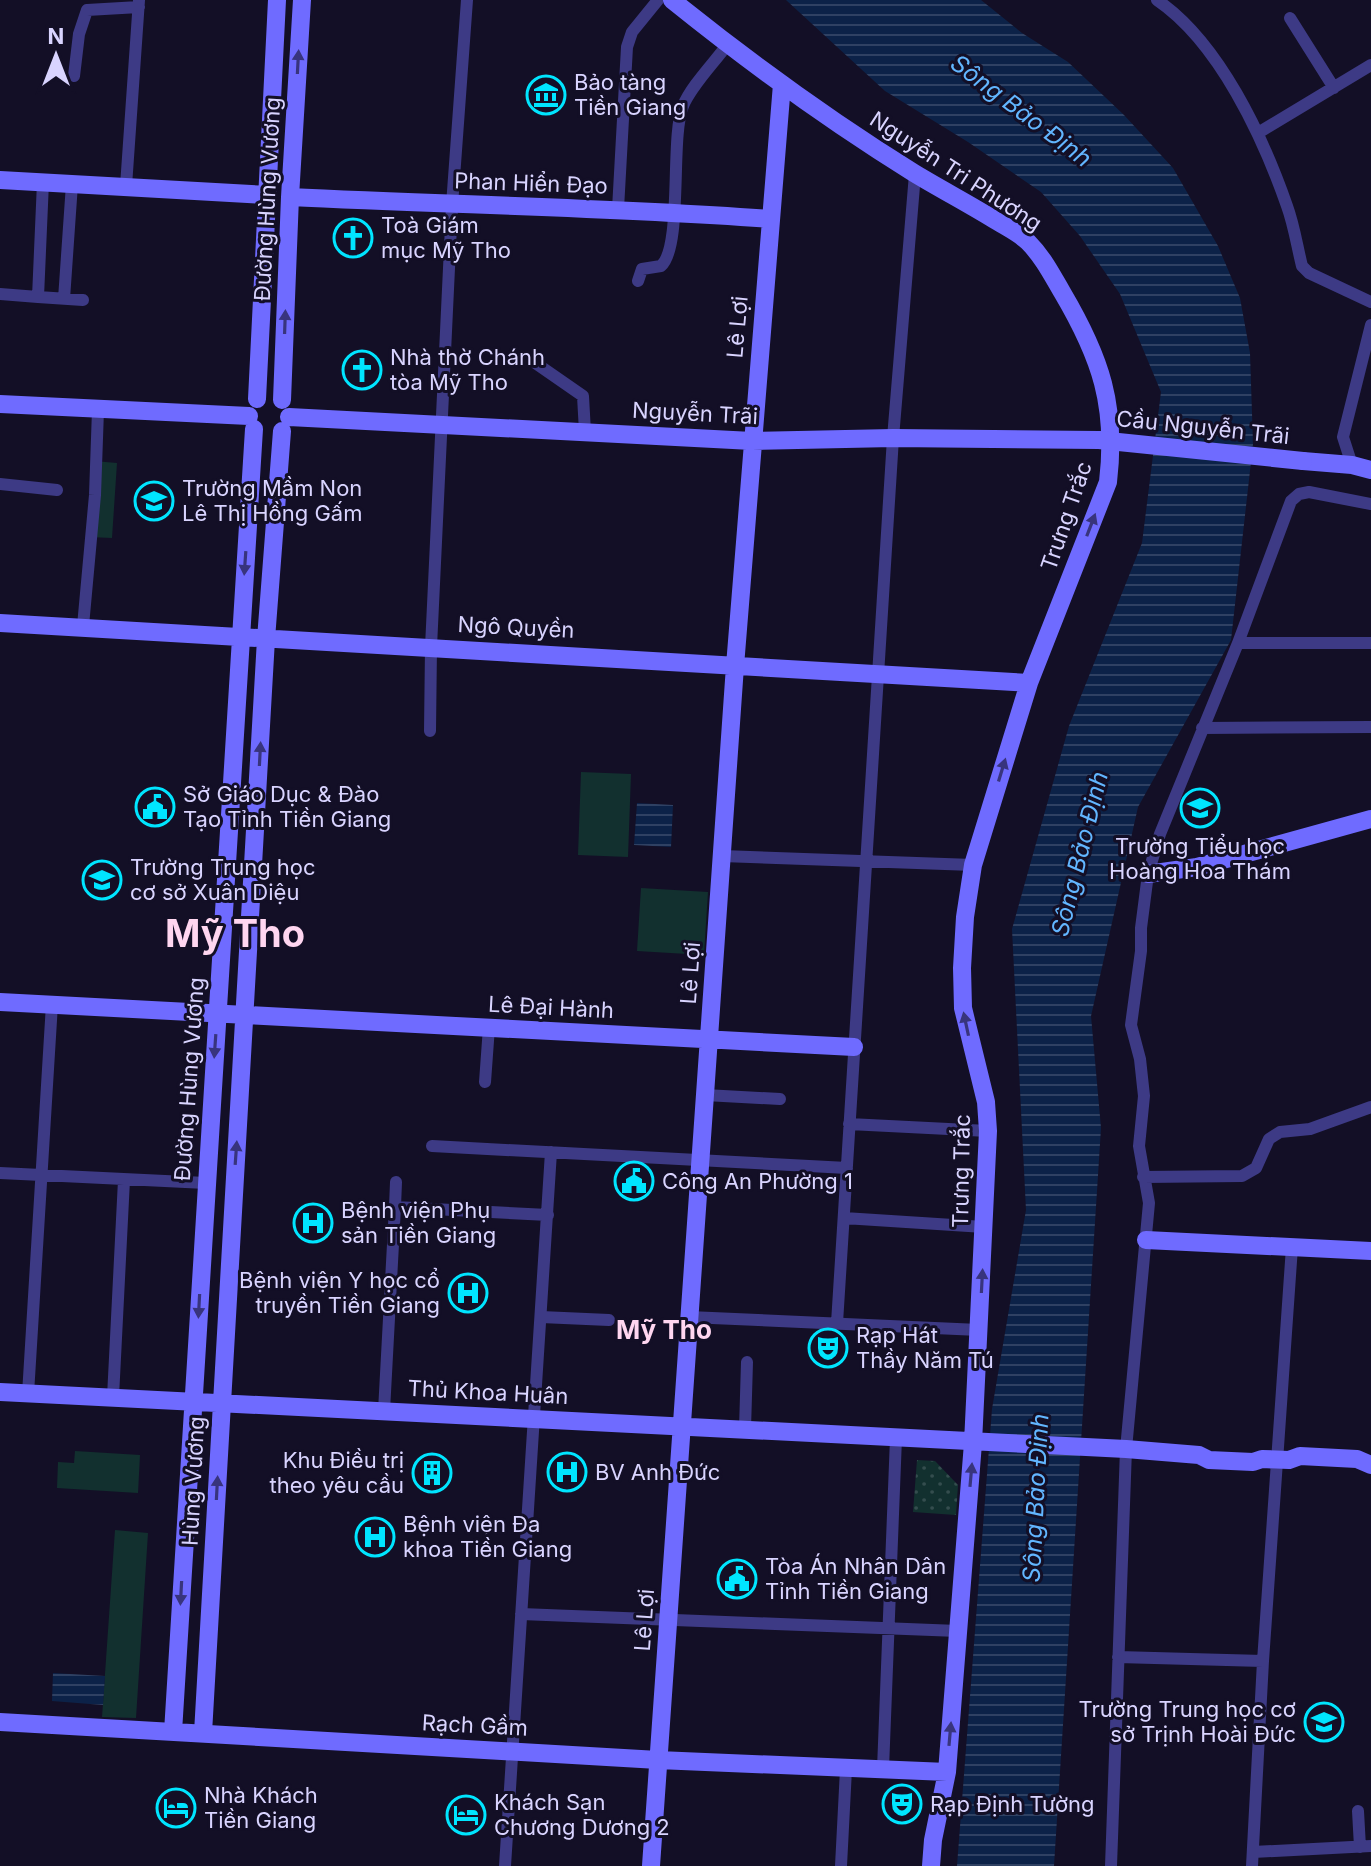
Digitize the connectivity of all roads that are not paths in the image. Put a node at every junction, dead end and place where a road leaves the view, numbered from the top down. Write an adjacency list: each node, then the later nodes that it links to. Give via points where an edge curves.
1 (277, 0): 20 (main road, Đường Hùng Vương)
2 (302, 0): 21 (main road, Đường Hùng Vương, one-way to 2)
3 (467, 0): 22 (street)
4 (658, 0): 23 (street, via 632,32 627,47)
5 (1157, 0): 14 (street, via 1211,52)
6 (680, 2): 9 (main road, Nguyễn Tri Phương)
7 (139, 4): 11 (street, via 87,10); 19 (street)
8 (1290, 18): 13 (street)
9 (727, 45): 12 (main road, Nguyễn Tri Phương); 24 (street, via 681,109)
10 (1371, 65): 13 (street)
11 (74, 76)
12 (782, 84): 15 (main road, Nguyễn Tri Phương); 25 (main road, Lê Lợi)
13 (1334, 88): 14 (street)
14 (1258, 133): 31 (street, via 1288,208 1302,266)
15 (915, 174): 40 (street); 42 (main road, Nguyễn Tri Phương, via 1026,240 1044,260 1085,331 1107,390)
16 (0, 180): 17 (main road)
17 (43, 182): 18 (main road); 28 (street)
18 (72, 184): 19 (main road); 29 (street)
19 (126, 186): 20 (main road)
20 (267, 195): 36 (main road, Đường Hùng Vương)
21 (290, 197): 22 (main road, Phan Hiển Đạo); 37 (main road, Đường Hùng Vương, one-way to 21)
22 (452, 205): 23 (main road, Phan Hiển Đạo); 38 (street)
23 (618, 209): 24 (main road, Phan Hiển Đạo)
24 (674, 211): 25 (main road, Phan Hiển Đạo); 26 (street, via 665,263 642,269)
25 (771, 219): 41 (main road, Lê Lợi)
26 (638, 281)
27 (0, 294): 28 (street)
28 (38, 297): 29 (street)
29 (64, 299): 30 (street)
30 (83, 300)
31 (1371, 302)
32 (1371, 325): 43 (street, via 1343,437)
33 (534, 362): 39 (street, via 583,396)
34 (0, 404): 35 (main road, Nguyễn Trãi)
35 (98, 410): 36 (main road, Nguyễn Trãi); 49 (street)
36 (253, 415): 37 (main road, Nguyễn Trãi, via 269,395); 37 (main road, Nguyễn Trãi, via 260,434 268,435); 50 (main road, Đường Hùng Vương, one-way to 50)
37 (284, 416): 38 (main road, Nguyễn Trãi); 51 (main road, Đường Hùng Vương)
38 (443, 425): 39 (main road, Nguyễn Trãi); 54 (street)
39 (585, 432): 41 (main road, Nguyễn Trãi)
40 (893, 438): 41 (main road, Nguyễn Trãi); 42 (main road, Nguyễn Trãi); 56 (street)
41 (752, 441): 55 (main road, Lê Lợi)
42 (1105, 447): 43 (main road, Cầu Nguyễn Trãi, bridge); 57 (main road, Trưng Trắc, one-way to 42, via 1108,482)
43 (1352, 465): 44 (main road, Cầu Nguyễn Trãi)
44 (1371, 470)
45 (0, 484): 46 (street)
46 (57, 490)
47 (1371, 504): 52 (street, via 1309,492 1291,501)
48 (0, 623): 49 (main road, Ngô Quyền)
49 (83, 626): 50 (main road, Ngô Quyền)
50 (240, 637): 51 (main road, Ngô Quyền); 68 (main road, Đường Hùng Vương)
51 (266, 639): 54 (main road, Ngô Quyền); 69 (main road, Đường Hùng Vương, one-way to 51)
52 (1238, 643): 53 (street); 59 (street)
53 (1371, 643)
54 (431, 647): 55 (main road, Ngô Quyền); 60 (street)
55 (735, 666): 56 (main road, Ngô Quyền); 62 (main road, Lê Lợi)
56 (878, 675): 57 (main road, Ngô Quyền); 63 (street)
57 (1029, 683): 64 (main road, Trưng Trắc, one-way to 57)
58 (1371, 727): 59 (street)
59 (1202, 728): 65 (street)
60 (430, 731)
61 (1371, 819): 65 (main road, via 1197,867)
62 (722, 856): 63 (street); 71 (main road, Lê Lợi)
63 (866, 859): 64 (street); 72 (street)
64 (973, 865): 78 (main road, Trưng Trắc, one-way to 64, via 963,1008 963,943)
65 (1148, 874): 85 (street, via 1131,1025 1144,1096 1139,1146)
66 (0, 1002): 67 (main road)
67 (52, 1004): 68 (main road); 84 (street)
68 (217, 1012): 69 (main road, Lê Đại Hành); 88 (main road, Đường Hùng Vương, one-way to 88)
69 (245, 1013): 70 (main road, Lê Đại Hành); 94 (main road, Đường Hùng Vương, one-way to 69)
70 (489, 1027): 71 (main road, Lê Đại Hành); 73 (street)
71 (709, 1040): 72 (main road, Lê Đại Hành); 74 (main road, Lê Lợi)
72 (854, 1047): 77 (street)
73 (485, 1082)
74 (705, 1095): 75 (street); 81 (main road, Lê Lợi)
75 (780, 1099)
76 (1371, 1107): 85 (street, via 1310,1129 1280,1132 1269,1139 1256,1168 1242,1176)
77 (849, 1124): 78 (street); 82 (street)
78 (988, 1131): 92 (main road, Trưng Trắc)
79 (432, 1146): 80 (street)
80 (551, 1152): 81 (street); 90 (street)
81 (701, 1160): 82 (street); 99 (main road, Lê Lợi)
82 (847, 1168): 91 (street)
83 (0, 1173): 84 (street)
84 (42, 1175): 86 (street); 105 (street)
85 (1143, 1177): 95 (street, via 1149,1203)
86 (124, 1180): 88 (street); 106 (street)
87 (396, 1182): 89 (street)
88 (206, 1183): 93 (main road, Đường Hùng Vương)
89 (395, 1207): 90 (street); 109 (street)
90 (548, 1215): 98 (street)
91 (844, 1218): 92 (street); 101 (street)
92 (984, 1227): 102 (main road, Trưng Trắc, one-way to 92)
93 (203, 1230): 94 (main road); 107 (main road, Đường Hùng Vương, one-way to 107)
94 (231, 1231): 108 (main road, Hùng Vương)
95 (1146, 1240): 96 (main road); 115 (street)
96 (1292, 1247): 97 (main road); 116 (street)
97 (1371, 1251)
98 (541, 1317): 100 (street); 110 (street)
99 (689, 1317): 101 (street); 111 (main road, Lê Lợi)
100 (609, 1320)
101 (837, 1323): 102 (street)
102 (979, 1330): 114 (main road, Trưng Trắc)
103 (747, 1362): 112 (street)
104 (0, 1392): 105 (main road, Thủ Khoa Huân)
105 (28, 1394): 106 (main road, Thủ Khoa Huân)
106 (113, 1397): 107 (main road, Thủ Khoa Huân)
107 (192, 1402): 108 (main road, Thủ Khoa Huân); 118 (main road, Đường Hùng Vương)
108 (222, 1403): 109 (main road, Thủ Khoa Huân); 119 (main road, Hùng Vương, one-way to 108)
109 (384, 1411): 110 (main road, Thủ Khoa Huân)
110 (535, 1419): 111 (main road, Thủ Khoa Huân); 120 (street)
111 (682, 1425): 112 (main road, Thủ Khoa Huân); 121 (main road, Lê Lợi)
112 (745, 1429): 113 (main road, Thủ Khoa Huân)
113 (896, 1438): 114 (main road, Thủ Khoa Huân); 122 (street)
114 (978, 1443): 115 (main road, Thủ Khoa Huân); 123 (main road, Trưng Trắc, one-way to 114)
115 (1117, 1449): 116 (main road, Thủ Khoa Huân, via 1209,1460); 124 (street)
116 (1276, 1459): 117 (main road, Thủ Khoa Huân, via 1300,1467 1356,1470); 125 (street)
117 (1370, 1464)
118 (186, 1518): 119 (main road); 127 (main road, Đường Hùng Vương, one-way to 127)
119 (215, 1520): 128 (main road, Hùng Vương)
120 (521, 1614): 121 (street); 129 (street)
121 (668, 1620): 122 (street); 130 (main road, Lê Lợi)
122 (888, 1629): 123 (street); 132 (street)
123 (958, 1631): 133 (main road, Trưng Trắc, one-way to 123)
124 (1118, 1657): 125 (street); 141 (street)
125 (1263, 1661): 136 (street)
126 (0, 1722): 127 (main road, Rạch Gầm)
127 (173, 1732): 128 (main road, Rạch Gầm)
128 (203, 1733): 129 (main road, Rạch Gầm)
129 (512, 1752): 130 (main road, Rạch Gầm); 137 (street)
130 (658, 1760): 131 (main road, Rạch Gầm); 138 (main road, Lê Lợi)
131 (846, 1769): 132 (main road, Rạch Gầm); 139 (street)
132 (883, 1769): 133 (main road, Rạch Gầm)
133 (947, 1772): 140 (main road, Trưng Trắc)
134 (1358, 1811): 135 (street)
135 (1366, 1846): 136 (street)
136 (1253, 1852): 142 (street)
137 (505, 1866)
138 (651, 1866)
139 (841, 1866)
140 (931, 1866)
141 (1111, 1866)
142 (1252, 1866)

